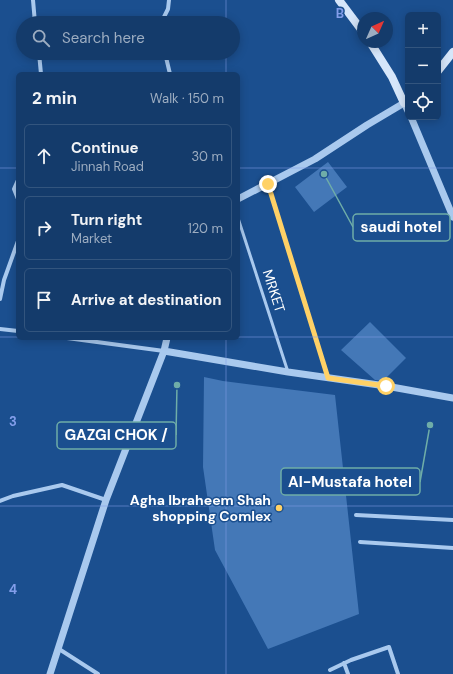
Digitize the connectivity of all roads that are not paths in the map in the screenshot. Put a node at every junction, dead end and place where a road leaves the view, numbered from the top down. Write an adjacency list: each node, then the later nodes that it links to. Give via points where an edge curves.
1 (33, 0): 4 (street)
2 (169, 0): 5 (street)
3 (339, 0): 6 (main road)
4 (34, 16)
5 (164, 16)
6 (357, 24)
7 (374, 48): 14 (main road)
8 (453, 52): 11 (main road)
9 (40, 60): 12 (street)
10 (166, 60): 13 (street)
11 (441, 67)
12 (41, 72)
13 (169, 72)
14 (405, 99)
15 (405, 102): 18 (street, via 315,159)
16 (411, 120): 21 (street)
17 (16, 184): 19 (street)
18 (268, 184): 20 (street); 31 (lane)
19 (16, 194)
20 (240, 198)
21 (453, 217)
22 (240, 224): 30 (lane, MRKET)
23 (16, 247): 24 (street)
24 (0, 300)
25 (0, 329): 26 (street)
26 (16, 332)
27 (82, 340): 29 (street)
28 (167, 340): 29 (street)
29 (164, 351): 30 (street); 33 (street)
30 (288, 372): 31 (street)
31 (328, 378): 32 (street)
32 (453, 398)
33 (106, 500): 34 (street, via 62,485); 39 (street)
34 (0, 501)
35 (356, 514): 36 (street)
36 (453, 520)
37 (360, 542): 38 (street)
38 (453, 548)
39 (58, 649): 42 (street); 43 (street)
40 (344, 663): 41 (street); 44 (street); 45 (street, via 389,647)
41 (330, 670)
42 (50, 674)
43 (98, 674)
44 (348, 674)
45 (398, 674)

